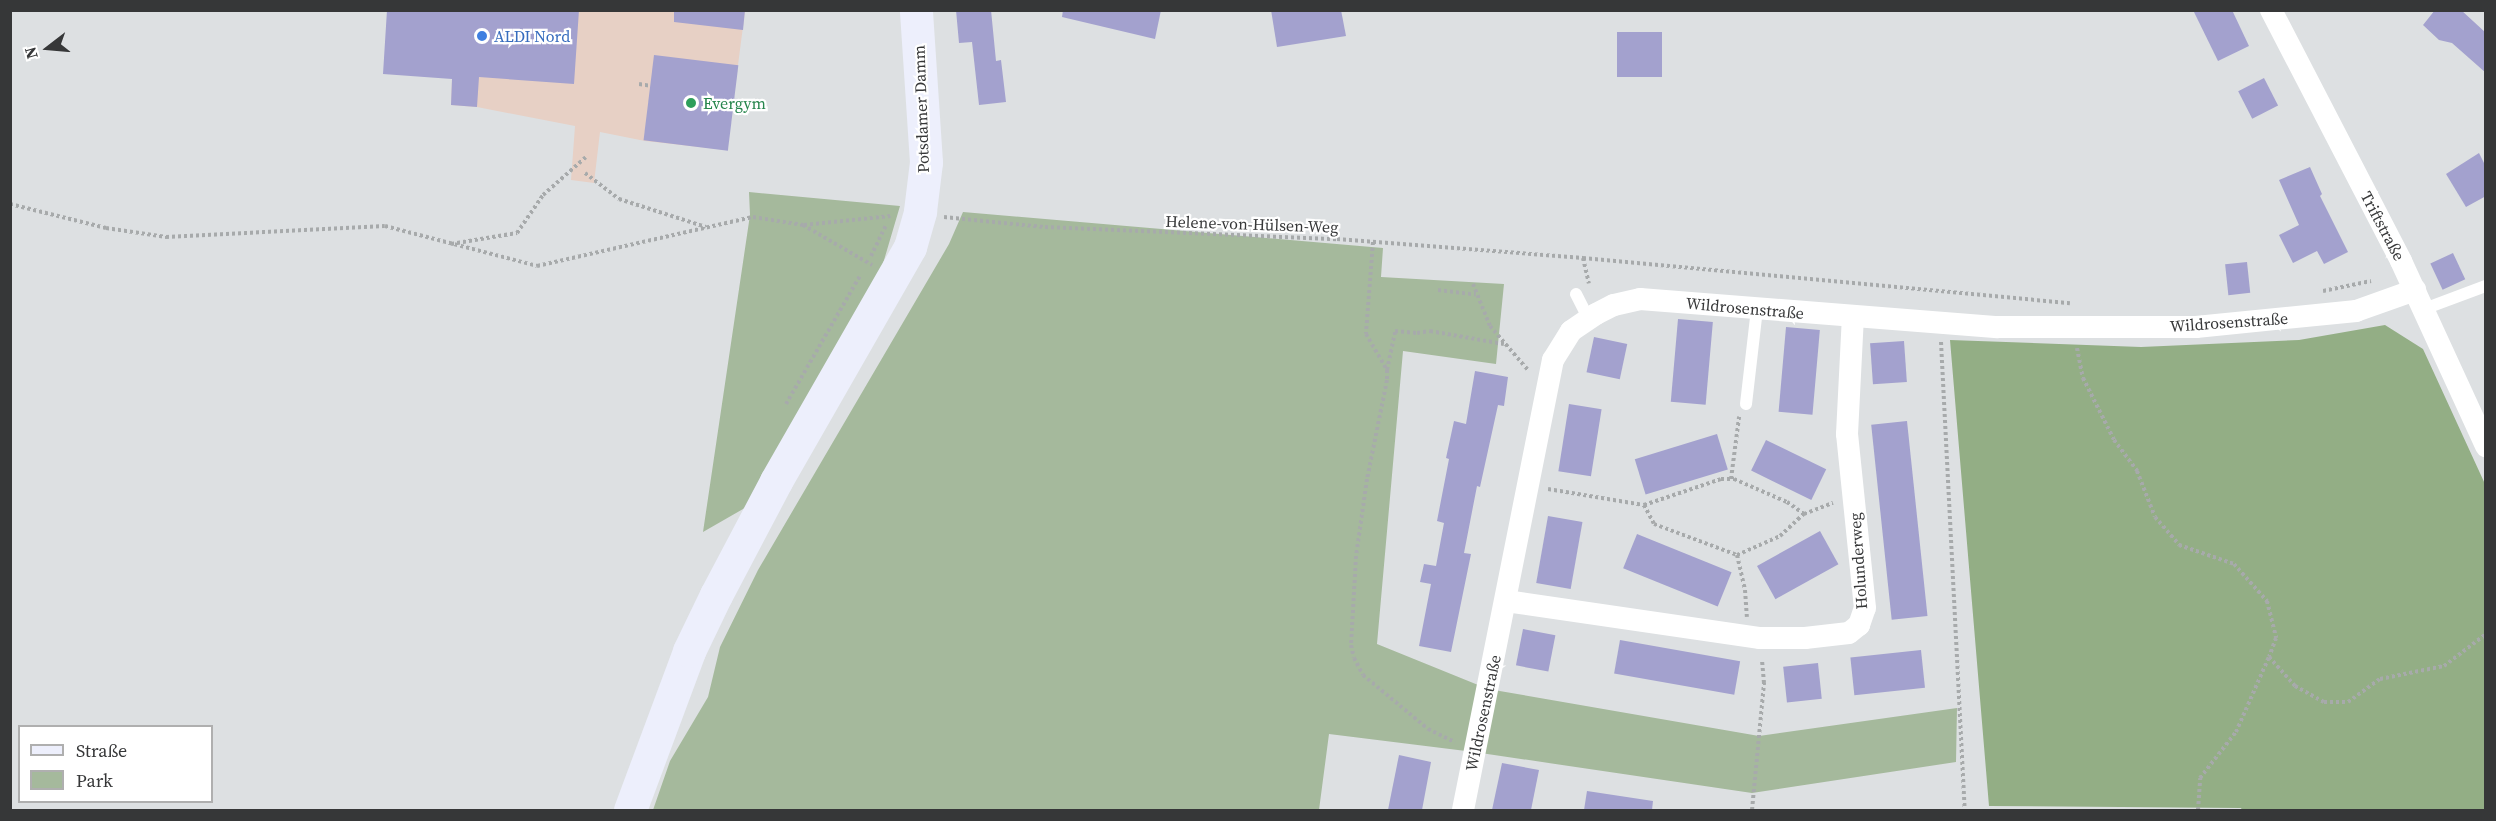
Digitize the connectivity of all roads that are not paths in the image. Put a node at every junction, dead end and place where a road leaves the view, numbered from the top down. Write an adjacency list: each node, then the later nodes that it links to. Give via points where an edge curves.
1 (916, 10): 12 (main road, Potsdamer Damm, via 926,162 906,214 910,247 776,480 716,595 689,651)
2 (2271, 10): 4 (street, Triftstraße)
3 (2486, 286): 4 (lane)
4 (2415, 291): 7 (street, Wildrosenstraße, via 2356,310 2196,327 1998,327); 10 (street, Triftstraße)
5 (1576, 294): 8 (lane)
6 (1756, 309): 7 (street, Wildrosenstraße); 8 (street, Wildrosenstraße, via 1640,299 1614,305); 9 (lane)
7 (1853, 316): 11 (street, Holunderweg, via 1847,435 1865,609 1859,625 1848,633 1805,638 1754,637)
8 (1589, 319): 11 (street, Wildrosenstraße, via 1571,332 1553,360)
9 (1746, 404)
10 (2486, 446)
11 (1506, 601): 13 (street, Wildrosenstraße)
12 (630, 810)
13 (1463, 810)

